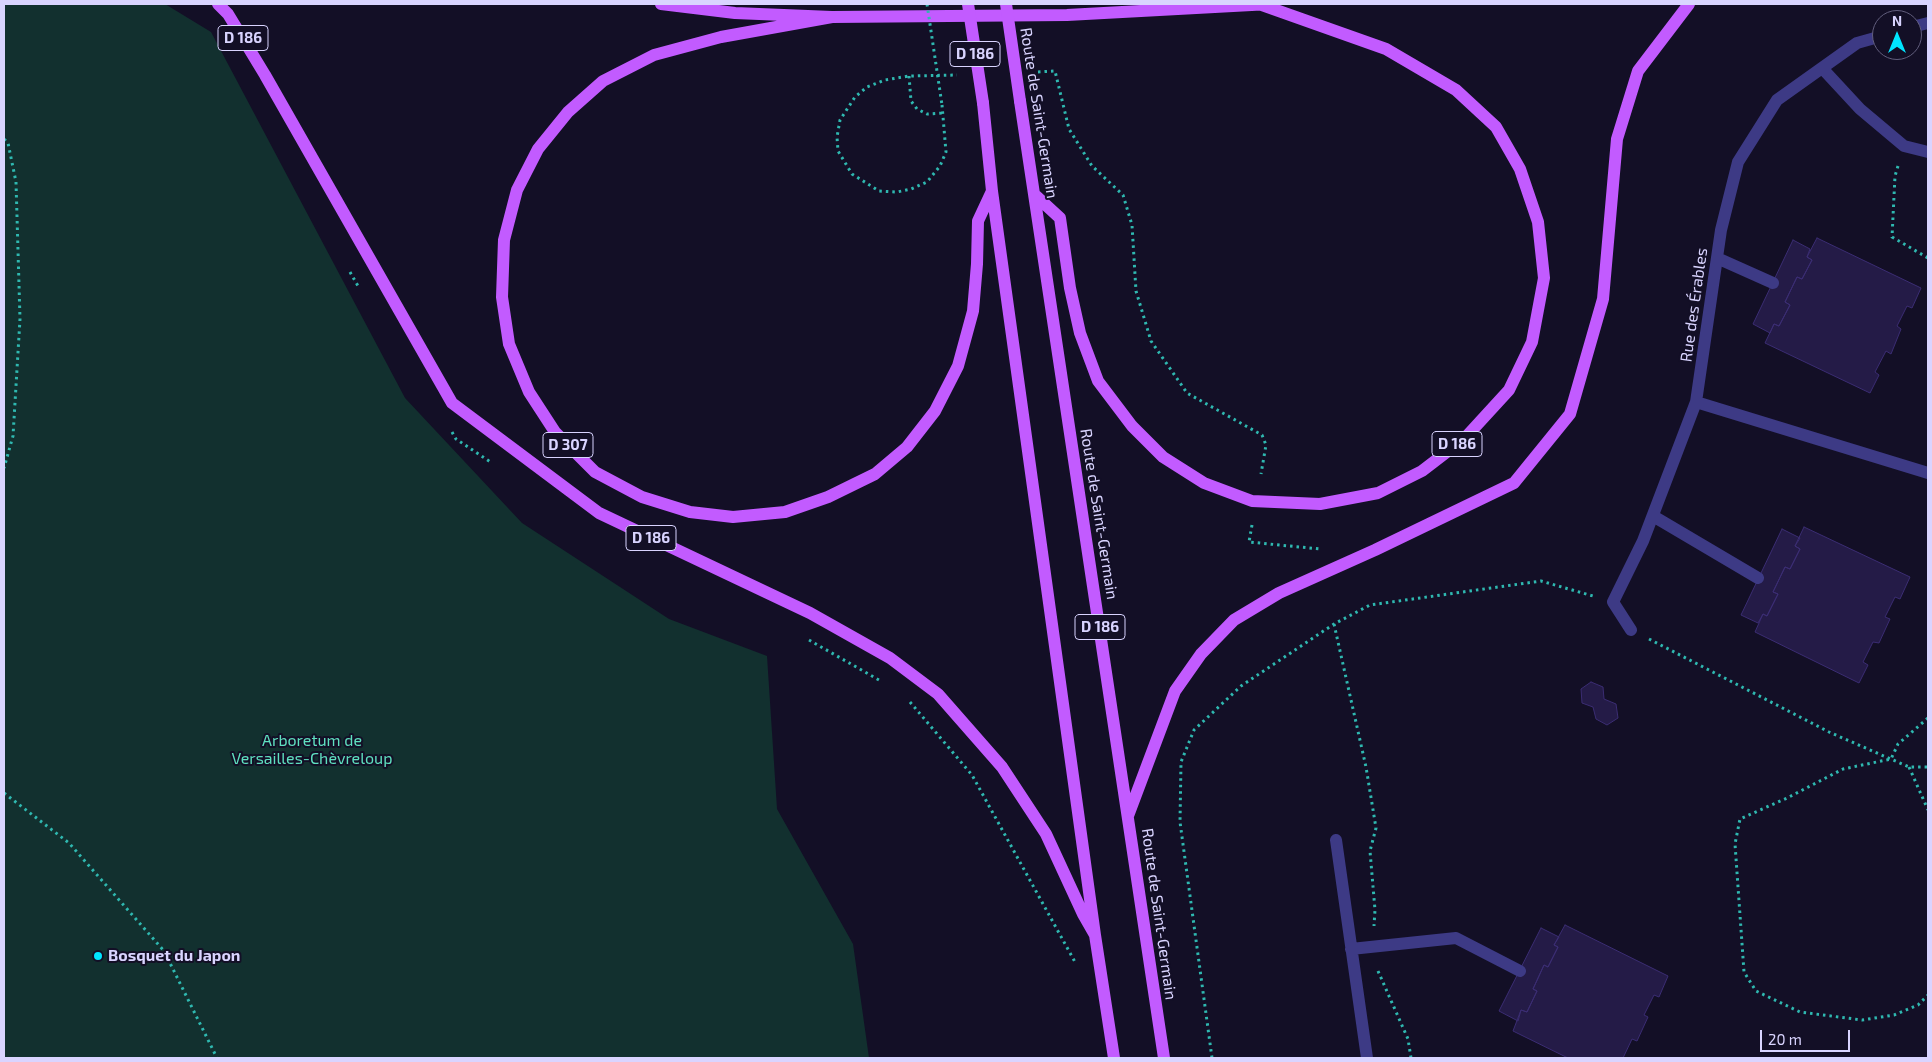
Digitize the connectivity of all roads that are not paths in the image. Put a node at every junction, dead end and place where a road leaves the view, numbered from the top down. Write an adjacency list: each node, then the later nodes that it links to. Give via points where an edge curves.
1 (218, 4): 22 (main road, D 186, via 228,14 265,75 452,403 599,513 810,613 890,658 938,694 1002,767 1046,834)
2 (661, 4): 7 (main road, D 307, via 736,13)
3 (968, 4): 11 (main road, D 186, bridge)
4 (1006, 4): 12 (main road, Route de Saint-Germain / D 186, bridge)
5 (1268, 4): 7 (main road, D 307, via 1067,15); 12 (main road, D 186, via 1386,49 1456,90 1496,127 1520,169 1538,222 1544,278 1532,342 1509,390 1465,438 1422,471 1378,493 1320,504 1252,501 1204,483 1163,457 1132,426 1098,380 1078,324 1060,218)
6 (1689, 4): 20 (main road, D 186, via 1638,71 1617,139 1603,300 1570,414 1514,483 1280,593 1234,620 1200,654 1175,691)
7 (832, 17): 11 (main road, D 307, via 721,37 654,55 603,81 568,112 538,149 517,190 504,240 502,297 509,344 529,392 555,432 595,472 642,497 690,512 733,517 785,512 828,497 874,474 907,447 930,418 958,366 973,312 978,221)
8 (1872, 39): 9 (street, Rue des Érables, via 1856,43)
9 (1822, 68): 10 (street, via 1860,109 1904,146); 13 (street, Rue des Érables, via 1777,100 1738,162)
10 (1928, 152)
11 (992, 191): 22 (main road, D 186)
12 (1035, 195): 20 (main road, Route de Saint-Germain / D 186)
13 (1717, 258): 14 (street); 15 (street, Rue des Érables)
14 (1773, 283)
15 (1696, 402): 16 (street); 17 (street, Rue des Érables)
16 (1928, 473)
17 (1653, 516): 18 (street); 19 (street, Rue des Érables, via 1613,602)
18 (1758, 578)
19 (1631, 630)
20 (1128, 816): 26 (main road, Route de Saint-Germain / D 186)
21 (1336, 840): 23 (street)
22 (1095, 935): 25 (main road, D 186)
23 (1351, 949): 24 (street, via 1456,938); 27 (street)
24 (1520, 971)
25 (1114, 1058)
26 (1164, 1058)
27 (1367, 1058)

